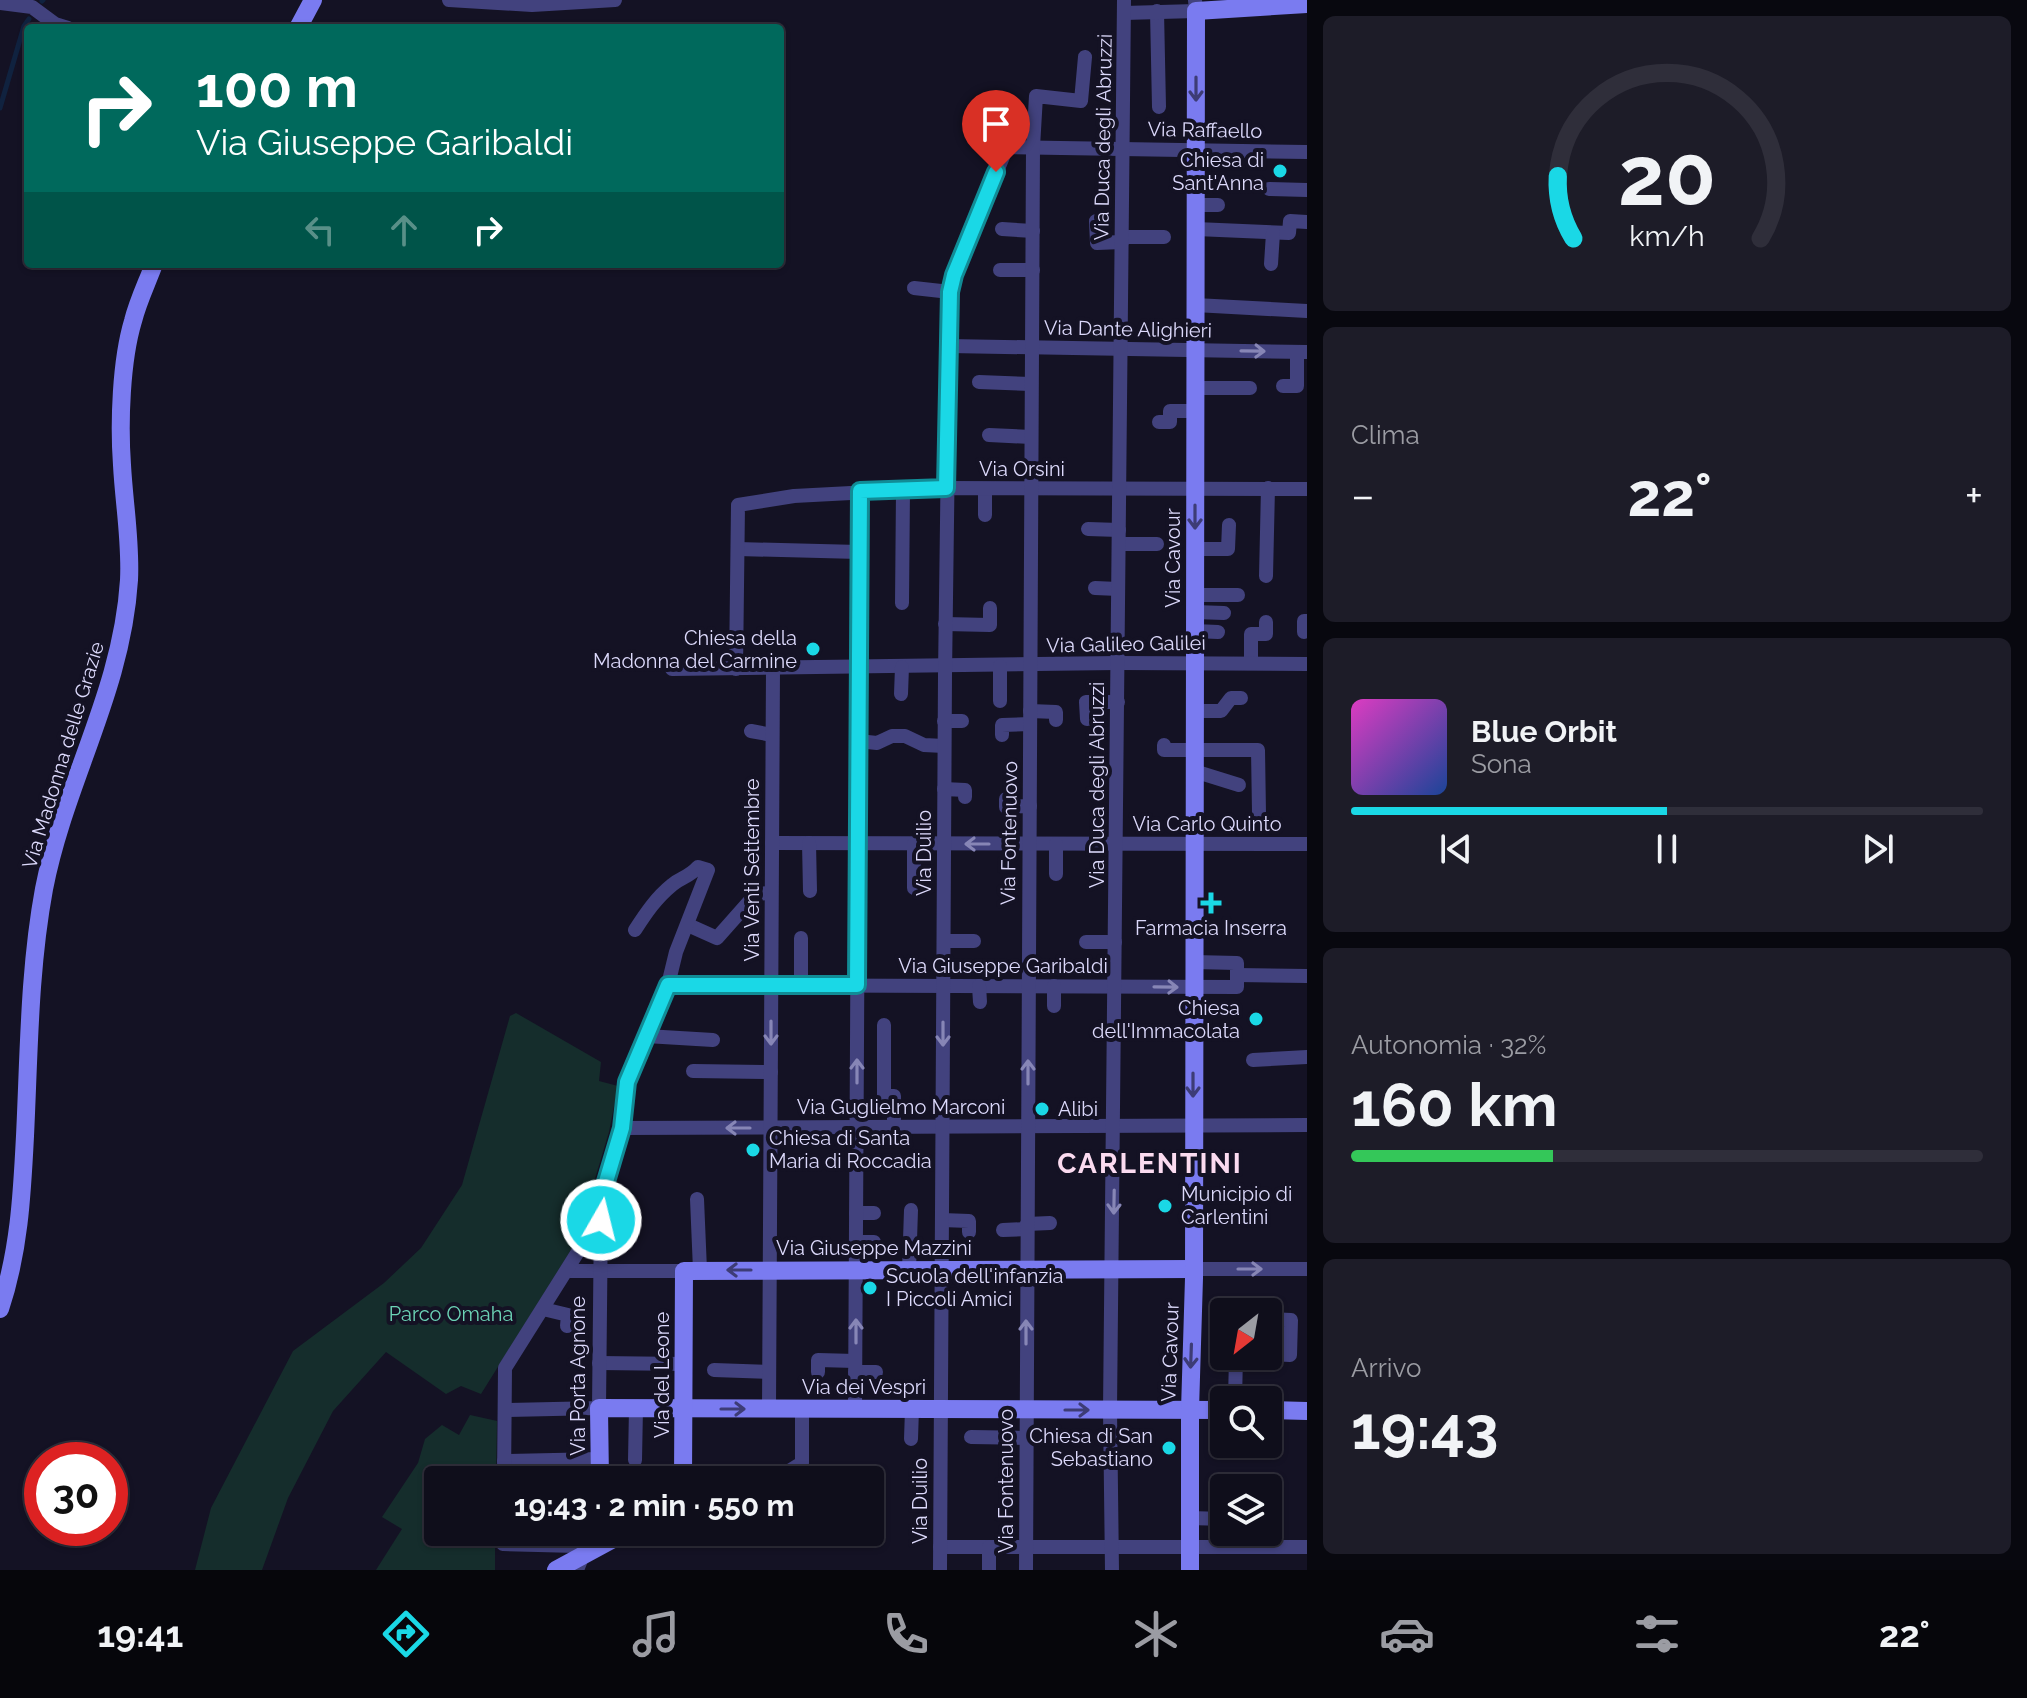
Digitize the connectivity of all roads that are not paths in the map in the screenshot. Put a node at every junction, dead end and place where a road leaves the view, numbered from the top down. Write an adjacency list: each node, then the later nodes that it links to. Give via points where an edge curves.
1 (314, 0): 10 (main road)
2 (449, 0): 3 (street, via 532,5)
3 (615, 0)
4 (0, 3): 9 (street, via 32,7)
5 (1307, 4): 6 (main road)
6 (1196, 5): 8 (street); 16 (main road, Via Cavour, one-way to 16)
7 (1124, 6): 8 (street); 15 (street, Via Duca degli Abruzzi)
8 (1157, 11): 12 (street)
9 (55, 24)
10 (300, 24)
11 (1085, 57): 14 (street, Via Fontenuovo, via 1081,101 1036,96)
12 (1159, 107)
13 (1007, 147): 14 (street, Via Raffaello); 35 (street, Via Duilio)
14 (1033, 147): 15 (street, Via Raffaello); 26 (street, Via Fontenuovo)
15 (1124, 148): 16 (street, Via Raffaello); 29 (street, Via Duca degli Abruzzi)
16 (1196, 149): 17 (street, Via Raffaello); 20 (main road, Via Cavour)
17 (1307, 152)
18 (1269, 189): 19 (street)
19 (1307, 190)
20 (1191, 196): 21 (street); 25 (main road, Via Cavour)
21 (1218, 205)
22 (1096, 221): 29 (street, via 1097,243)
23 (1307, 222): 27 (street, via 1290,221 1289,233)
24 (1002, 229): 26 (street)
25 (1196, 229): 27 (street); 36 (main road, Via Cavour)
26 (1033, 231): 33 (street, Via Fontenuovo)
27 (1273, 233): 30 (street)
28 (1164, 237): 29 (street)
29 (1122, 240): 40 (street, Via Duca degli Abruzzi)
30 (1271, 264)
31 (152, 268): 192 (main road, Via Madonna delle Grazie, via 132,322 121,407 129,579 122,642 44,887 34,949 22,1208)
32 (1000, 270): 33 (street)
33 (1033, 270): 39 (street, Via Fontenuovo)
34 (914, 288): 35 (street)
35 (950, 292): 38 (street, Via Duilio)
36 (1195, 305): 37 (street); 41 (main road, Via Cavour)
37 (1307, 311)
38 (949, 346): 39 (street, Via Dante Alighieri); 52 (street, Via Duilio)
39 (1032, 347): 40 (street, Via Dante Alighieri); 44 (street, Via Fontenuovo)
40 (1119, 349): 41 (street, Via Dante Alighieri); 57 (street, Via Duca degli Abruzzi)
41 (1195, 350): 42 (street, Via Dante Alighieri, one-way to 42); 46 (main road, Via Cavour)
42 (1302, 352): 45 (street, via 1297,386)
43 (979, 382): 44 (street)
44 (1031, 384): 51 (street, Via Fontenuovo)
45 (1283, 386)
46 (1195, 388): 47 (street); 48 (main road, Via Cavour)
47 (1250, 388)
48 (1195, 411): 49 (street, via 1170,411 1170,422); 53 (main road, Via Cavour)
49 (1159, 422)
50 (989, 435): 51 (street)
51 (1031, 437): 56 (street, Via Fontenuovo)
52 (946, 488): 55 (street, Via Orsini); 59 (street, Via Orsini); 78 (street, Via Duilio)
53 (1195, 488): 54 (street, Via Orsini); 57 (street, Via Orsini); 67 (main road, Via Cavour, one-way to 67)
54 (1268, 488): 58 (street, Via Orsini); 69 (street)
55 (985, 489): 56 (street, Via Orsini); 61 (street)
56 (1031, 489): 57 (street, Via Orsini); 85 (street, Via Fontenuovo)
57 (1119, 489): 64 (street, Via Duca degli Abruzzi)
58 (1307, 489)
59 (903, 490): 60 (street, Via Orsini); 73 (street)
60 (860, 491): 66 (street, Via Orsini, via 738,505); 68 (street)
61 (985, 515)
62 (1229, 525): 67 (street, via 1228,549)
63 (1088, 529): 64 (street)
64 (1119, 537): 65 (street); 71 (street, Via Duca degli Abruzzi)
65 (1157, 544)
66 (738, 549): 68 (street); 92 (street)
67 (1195, 549): 74 (main road, Via Cavour)
68 (859, 552): 88 (street)
69 (1266, 576)
70 (1095, 588): 71 (street)
71 (1118, 589): 81 (street, Via Duca degli Abruzzi)
72 (1238, 595): 74 (street)
73 (902, 603)
74 (1195, 604): 76 (street); 79 (main road, Via Cavour)
75 (990, 608): 78 (street, via 990,625)
76 (1224, 613)
77 (1266, 622): 83 (street, via 1266,634 1251,634)
78 (945, 624): 86 (street, Via Duilio)
79 (1195, 631): 80 (street); 82 (main road, Via Cavour)
80 (1218, 632)
81 (1118, 663): 82 (street, Via Galileo Galilei); 85 (street, Via Galileo Galilei); 96 (street, Via Duca degli Abruzzi)
82 (1194, 663): 83 (street, Via Galileo Galilei); 97 (main road, Via Cavour)
83 (1251, 663): 84 (street, Via Galileo Galilei)
84 (1307, 664)
85 (1031, 665): 87 (street, Via Galileo Galilei); 98 (street, Via Fontenuovo)
86 (945, 666): 87 (street, Via Galileo Galilei); 89 (street, Via Galileo Galilei); 101 (street, Via Duilio)
87 (1000, 666): 95 (street)
88 (859, 667): 89 (street, Via Galileo Galilei); 90 (street); 106 (street)
89 (902, 667): 93 (street)
90 (773, 668): 92 (street); 104 (street, Via Venti Settembre)
91 (672, 669): 92 (street)
92 (736, 669)
93 (901, 694)
94 (1241, 698): 97 (street, via 1231,698 1221,711)
95 (1000, 701)
96 (1118, 702): 99 (street, via 1086,702); 124 (street, Via Duca degli Abruzzi)
97 (1195, 711): 109 (main road, Via Cavour)
98 (1030, 718): 100 (street, via 1056,712); 105 (street, via 1002,725); 115 (street, Via Fontenuovo)
99 (1087, 719)
100 (1056, 720)
101 (944, 721): 102 (street); 108 (street, Via Duilio)
102 (962, 721)
103 (751, 731): 104 (street)
104 (772, 735): 117 (street, Via Venti Settembre)
105 (1002, 735)
106 (858, 741): 108 (street, via 905,736); 119 (street)
107 (1164, 745): 109 (street, via 1164,750)
108 (944, 746): 112 (street, Via Duilio)
109 (1194, 751): 110 (main road, Via Cavour); 116 (street, via 1258,750)
110 (1194, 771): 111 (street); 125 (main road, Via Cavour)
111 (1239, 785)
112 (944, 789): 113 (street, via 965,790); 121 (street, Via Duilio)
113 (965, 797)
114 (1006, 799): 115 (street, via 1006,807)
115 (1030, 806): 122 (street, Via Fontenuovo)
116 (1259, 813)
117 (772, 843): 118 (street, Via Carlo Quinto); 130 (street, Via Venti Settembre)
118 (809, 843): 119 (street, Via Carlo Quinto); 129 (street)
119 (858, 844): 120 (street, Via Carlo Quinto); 144 (street)
120 (914, 844): 121 (street, Via Carlo Quinto); 128 (street)
121 (944, 844): 122 (street, Via Carlo Quinto, one-way to 121); 134 (street, Via Duilio)
122 (1029, 844): 123 (street, Via Carlo Quinto); 147 (street, Via Fontenuovo, via 1022,943)
123 (1056, 844): 124 (street, Via Carlo Quinto); 127 (street)
124 (1117, 844): 125 (street, Via Carlo Quinto); 137 (street, Via Duca degli Abruzzi)
125 (1194, 844): 126 (street, Via Carlo Quinto); 138 (main road, Via Cavour)
126 (1307, 844)
127 (1056, 874)
128 (914, 888)
129 (810, 891)
130 (771, 893): 131 (street, via 756,894 717,938); 142 (street, Via Venti Settembre)
131 (688, 925): 132 (street, via 708,870 698,867 653,902); 141 (street)
132 (635, 930)
133 (801, 938): 143 (street)
134 (944, 941): 135 (street); 145 (street, Via Duilio)
135 (974, 941)
136 (1086, 942): 137 (street)
137 (1115, 942): 149 (street, Via Duca degli Abruzzi)
138 (1194, 962): 139 (street, via 1237,963); 150 (main road, Via Cavour)
139 (1237, 975): 140 (street); 150 (street, Via Giuseppe Garibaldi, via 1237,987)
140 (1307, 976)
141 (668, 985): 142 (street, Via Giuseppe Garibaldi); 154 (street)
142 (771, 985): 143 (street, Via Giuseppe Garibaldi); 159 (street, Via Venti Settembre, one-way to 159)
143 (801, 985): 144 (street, Via Giuseppe Garibaldi)
144 (857, 985): 145 (street, Via Giuseppe Garibaldi); 164 (street, one-way to 144)
145 (944, 986): 146 (street, Via Giuseppe Garibaldi); 166 (street, Via Duilio, one-way to 166)
146 (979, 986): 147 (street, Via Giuseppe Garibaldi); 151 (street)
147 (1028, 986): 148 (street, Via Giuseppe Garibaldi); 162 (street, Via Fontenuovo, one-way to 147)
148 (1054, 986): 149 (street, Via Giuseppe Garibaldi); 152 (street)
149 (1116, 986): 150 (street, Via Giuseppe Garibaldi, one-way to 150); 163 (street, Via Duca degli Abruzzi)
150 (1194, 987): 160 (main road, Via Cavour, one-way to 160)
151 (980, 1002)
152 (1054, 1006)
153 (884, 1025): 165 (street, via 884,1096 894,1096)
154 (646, 1036): 155 (street); 167 (street, via 627,1082)
155 (713, 1040)
156 (1307, 1057): 157 (street)
157 (1253, 1060)
158 (693, 1071): 159 (street)
159 (771, 1072): 168 (street, Via Venti Settembre)
160 (1189, 1122): 161 (street, Via Guglielmo Marconi); 163 (street, Via Guglielmo Marconi); 191 (main road, Via Cavour)
161 (1307, 1125)
162 (1027, 1126): 163 (street, Via Guglielmo Marconi); 166 (street, Via Guglielmo Marconi); 176 (street, Via Fontenuovo)
163 (1115, 1126): 181 (street, Via Duca degli Abruzzi, one-way to 181)
164 (856, 1127): 165 (street, Via Guglielmo Marconi); 168 (street, Via Guglielmo Marconi); 172 (street)
165 (894, 1127): 166 (street, Via Guglielmo Marconi)
166 (943, 1127): 174 (street, Via Duilio)
167 (622, 1128): 168 (street, Via Guglielmo Marconi, one-way to 167); 169 (street)
168 (770, 1128): 184 (street, Via Venti Settembre)
169 (602, 1195): 189 (street); 190 (street, Via Porta Agnone)
170 (697, 1199): 183 (street)
171 (911, 1210): 186 (street)
172 (856, 1213): 173 (street); 179 (street)
173 (874, 1213)
174 (942, 1220): 178 (street, via 969,1221); 187 (street, Via Duilio)
175 (1050, 1223): 176 (street)
176 (1027, 1226): 177 (street); 188 (street, Via Fontenuovo)
177 (1003, 1230)
178 (969, 1232)
179 (856, 1242): 180 (street); 185 (street)
180 (874, 1242)
181 (1114, 1269): 188 (main road, Via Giuseppe Mazzini); 191 (main road, Via Giuseppe Mazzini); 214 (street, Via Duca degli Abruzzi)
182 (1307, 1269): 191 (street, one-way to 182)
183 (692, 1270): 184 (main road, Via Giuseppe Mazzini, one-way to 183); 190 (street, Via Giuseppe Mazzini); 198 (main road, Via del Leone)
184 (770, 1270): 185 (main road, Via Giuseppe Mazzini); 201 (street, Via Venti Settembre)
185 (856, 1270): 186 (main road, Via Giuseppe Mazzini); 199 (street, one-way to 185)
186 (909, 1270): 187 (main road, Via Giuseppe Mazzini)
187 (941, 1270): 188 (main road, Via Giuseppe Mazzini); 211 (street, Via Duilio)
188 (1027, 1270): 213 (street, Via Fontenuovo, one-way to 188)
189 (567, 1271): 190 (street, Via Giuseppe Mazzini); 193 (street)
190 (599, 1271): 197 (street, Via Porta Agnone)
191 (1189, 1272): 215 (main road, Via Cavour, one-way to 215)
192 (0, 1309)
193 (543, 1309): 195 (street, via 568,1315); 212 (street, via 505,1368)
194 (1282, 1320): 196 (street, via 1291,1320 1290,1355)
195 (567, 1326)
196 (1282, 1355)
197 (599, 1363): 198 (street); 204 (street, Via Porta Agnone)
198 (684, 1364): 206 (main road, Via del Leone)
199 (855, 1366): 202 (street, via 818,1360); 203 (street); 209 (street)
200 (714, 1370): 201 (street)
201 (769, 1372): 207 (street, Via Venti Settembre)
202 (818, 1372)
203 (876, 1372)
204 (599, 1408): 205 (main road, Via dei Vespri); 212 (street, Via dei Vespri); 222 (main road, Via Porta Agnone)
205 (636, 1408): 206 (main road, Via dei Vespri); 223 (street)
206 (684, 1409): 207 (main road, Via dei Vespri, one-way to 207); 227 (main road, Via del Leone)
207 (769, 1409): 208 (main road, Via dei Vespri)
208 (802, 1409): 209 (main road, Via dei Vespri); 228 (street, via 802,1463)
209 (855, 1409): 210 (main road, Via dei Vespri)
210 (912, 1409): 211 (main road, Via dei Vespri); 221 (street)
211 (940, 1409): 213 (main road, Via dei Vespri); 232 (street, Via Duilio)
212 (505, 1410): 224 (street)
213 (1026, 1410): 214 (main road, Via dei Vespri, one-way to 214); 220 (street, Via Fontenuovo)
214 (1110, 1410): 215 (main road, Via dei Vespri); 235 (street, Via Duca degli Abruzzi)
215 (1190, 1410): 216 (main road, Via dei Vespri); 229 (main road, Via Cavour)
216 (1210, 1410)
217 (1282, 1410): 218 (main road)
218 (1307, 1411)
219 (971, 1437): 220 (street)
220 (1026, 1438): 234 (street, Via Fontenuovo)
221 (911, 1439)
222 (600, 1459): 224 (street); 226 (main road, Via Porta Agnone)
223 (635, 1460)
224 (504, 1461): 225 (street)
225 (504, 1466)
226 (600, 1466)
227 (683, 1466)
228 (797, 1466)
229 (1190, 1518): 230 (street); 236 (main road, Via Cavour)
230 (1210, 1519)
231 (596, 1546): 238 (main road)
232 (940, 1547): 233 (street); 240 (street, Via Duilio)
233 (989, 1547): 234 (street); 241 (street)
234 (1026, 1547): 235 (street); 242 (street, Via Fontenuovo)
235 (1112, 1547): 236 (street); 243 (street, Via Duca degli Abruzzi)
236 (1190, 1547): 237 (street); 244 (main road, Via Cavour)
237 (1307, 1547)
238 (580, 1563): 239 (main road)
239 (556, 1570)
240 (940, 1570)
241 (989, 1570)
242 (1026, 1570)
243 (1112, 1570)
244 (1190, 1570)

